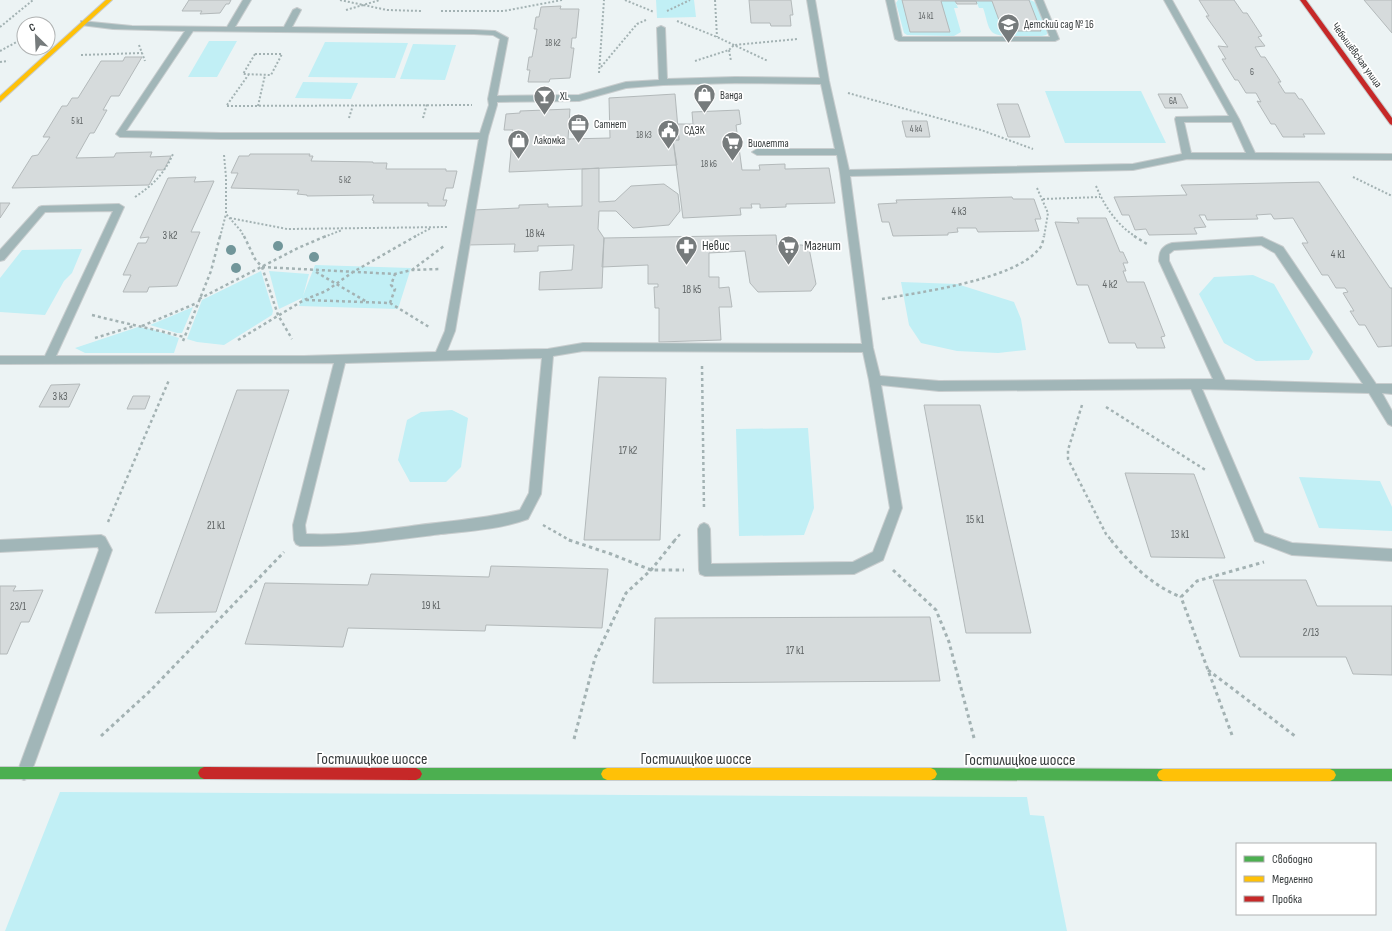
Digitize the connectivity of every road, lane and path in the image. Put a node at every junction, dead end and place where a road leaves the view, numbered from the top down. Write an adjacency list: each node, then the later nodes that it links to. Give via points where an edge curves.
1 (33, 0): 20 (path)
2 (109, 0): 19 (street)
3 (247, 0): 24 (lane)
4 (340, 0): 15 (path, via 387,10)
5 (562, 0): 16 (path, via 504,11)
6 (604, 0): 40 (path)
7 (625, 0): 17 (path)
8 (715, 0): 27 (path)
9 (811, 0): 26 (lane)
10 (890, 0): 11 (lane, via 899,39 1055,39)
11 (1039, 0)
12 (1168, 0): 44 (lane)
13 (1303, 0): 45 (street, Чебышёвская улица)
14 (297, 10): 25 (lane)
15 (425, 11)
16 (441, 11)
17 (661, 15)
18 (675, 20): 27 (path)
19 (84, 23): 21 (lane); 41 (street)
20 (0, 27)
21 (132, 28): 22 (lane); 31 (path)
22 (191, 28): 24 (lane); 37 (lane)
23 (661, 28): 34 (lane)
24 (230, 29): 25 (lane)
25 (287, 30): 42 (lane, via 494,33 504,38)
26 (817, 36): 29 (path); 38 (lane)
27 (717, 37): 29 (path)
28 (16, 42): 30 (path)
29 (734, 45): 33 (path); 34 (path, via 729,50)
30 (0, 50)
31 (142, 53): 32 (path); 37 (path, via 146,60 135,80)
32 (84, 55)
33 (773, 63)
34 (663, 72): 39 (lane)
35 (249, 74): 36 (path); 36 (path, via 243,74 254,54 282,54 271,75); 43 (path, via 227,106)
36 (265, 75): 43 (path)
37 (156, 81): 46 (lane, via 120,134)
38 (825, 81): 39 (lane); 49 (path, via 835,89 981,130); 51 (lane)
39 (663, 82): 40 (lane, via 626,85)
40 (597, 94): 42 (lane, via 579,98)
41 (0, 100)
42 (492, 102): 43 (path); 48 (lane)
43 (258, 106)
44 (1235, 119): 52 (lane, via 1179,119); 53 (lane)
45 (1392, 123)
46 (181, 136): 47 (lane); 62 (path, via 165,172 152,186)
47 (221, 136): 48 (lane); 63 (path, via 226,177 226,214)
48 (484, 136): 64 (lane)
49 (1039, 151)
50 (757, 152): 51 (lane)
51 (841, 152): 57 (lane)
52 (1187, 156): 53 (lane); 55 (lane, via 1133,167)
53 (1252, 156): 54 (lane)
54 (1392, 157)
55 (1089, 168): 56 (lane); 60 (path)
56 (1029, 170): 57 (lane); 61 (path)
57 (845, 173): 80 (lane)
58 (1352, 176): 59 (path)
59 (1392, 196)
60 (1100, 197): 61 (path); 67 (path, via 1108,212 1131,236)
61 (1043, 199): 80 (path, via 1048,214 1044,236 1040,250 1028,259 1003,272 972,281)
62 (119, 207): 68 (lane, via 42,209); 96 (lane)
63 (230, 218): 66 (path, via 287,230); 69 (path, via 241,230 255,259)
64 (468, 226): 65 (path); 70 (lane); 71 (path)
65 (431, 228): 66 (path); 73 (path)
66 (343, 230): 69 (path, via 298,248)
67 (1164, 252): 99 (lane, via 1164,260); 101 (lane, via 1172,247 1262,241 1279,250)
68 (0, 257)
69 (262, 267): 72 (path); 76 (path); 83 (path)
70 (461, 269): 71 (path); 86 (lane)
71 (412, 270): 74 (path)
72 (316, 272): 73 (path); 75 (path)
73 (353, 272): 74 (path); 75 (path)
74 (394, 274): 81 (path, via 391,285 395,289)
75 (336, 284): 77 (path); 78 (path)
76 (199, 298)
77 (304, 300): 78 (path); 83 (path)
78 (367, 302): 81 (path)
79 (197, 303): 85 (path)
80 (862, 303): 91 (lane)
81 (390, 304): 86 (path, via 435,331)
82 (86, 314): 84 (path)
83 (278, 315): 89 (path); 97 (path)
84 (135, 325): 85 (path); 88 (path)
85 (142, 326): 87 (path)
86 (450, 331): 93 (lane)
87 (184, 337)
88 (93, 339)
89 (238, 340)
90 (702, 348): 91 (lane); 92 (lane, via 584,347); 106 (path)
91 (868, 348): 98 (lane)
92 (548, 353): 93 (lane); 108 (lane, via 535,494)
93 (440, 356): 94 (lane)
94 (341, 359): 97 (lane); 111 (lane, via 299,525)
95 (0, 360): 96 (lane)
96 (48, 360): 97 (lane)
97 (304, 360)
98 (875, 380): 103 (lane, via 939,386); 115 (lane, via 896,508)
99 (1221, 384): 100 (lane); 101 (lane)
100 (1195, 385): 103 (lane); 105 (lane)
101 (1373, 389): 102 (lane); 104 (lane)
102 (1392, 389)
103 (1087, 390): 105 (path, via 1218,478); 118 (path, via 1068,450 1068,459 1106,534 1126,559 1166,591)
104 (1392, 421)
105 (1237, 486): 112 (lane, via 1259,537)
106 (704, 505): 107 (path); 110 (path)
107 (699, 511)
108 (524, 515): 111 (lane, via 494,522 389,535 331,541); 116 (path, via 574,542)
109 (685, 529): 116 (path)
110 (704, 529): 117 (lane)
111 (300, 540): 121 (path, via 281,554 150,691)
112 (1277, 543): 114 (lane, via 1292,549); 118 (path, via 1264,562 1197,581)
113 (0, 546): 126 (lane, via 101,541 106,550)
114 (1392, 555)
115 (878, 556): 117 (lane, via 854,568); 123 (path, via 936,610 949,642)
116 (650, 570): 117 (path); 124 (path, via 626,593 595,658)
117 (705, 570)
118 (1181, 597): 119 (path)
119 (1208, 670): 120 (path); 122 (path)
120 (1232, 735)
121 (101, 736)
122 (1296, 736)
123 (974, 738)
124 (574, 739)
125 (0, 773): 126 (street, Гостилицкое шоссе)
126 (24, 773): 127 (street, Гостилицкое шоссе)
127 (1392, 775)

